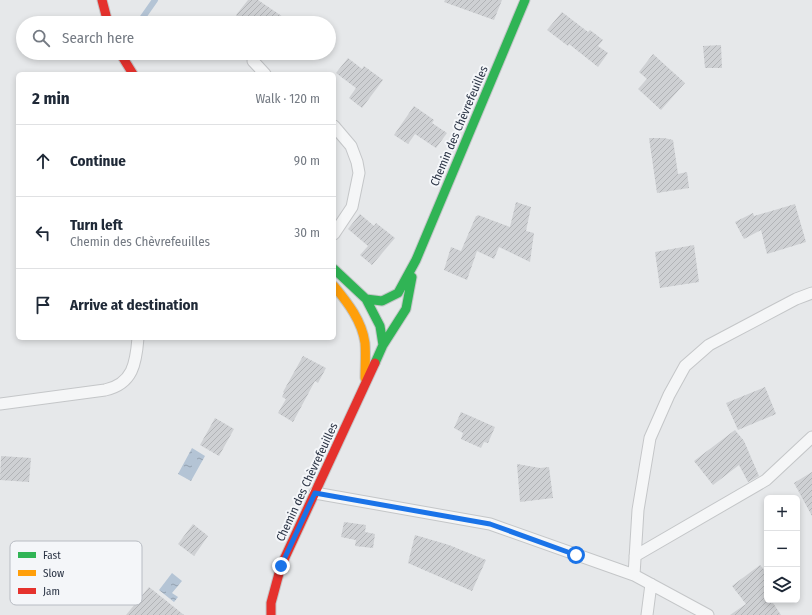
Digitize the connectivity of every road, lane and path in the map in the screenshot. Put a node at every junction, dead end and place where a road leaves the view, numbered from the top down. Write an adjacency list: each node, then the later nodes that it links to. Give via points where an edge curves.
1 (102, 0): 3 (main road)
2 (524, 0): 10 (main road, Chemin des Chèvrefeuilles)
3 (106, 16)
4 (124, 60): 6 (main road)
5 (253, 61): 7 (lane)
6 (132, 72)
7 (263, 72)
8 (336, 128): 9 (lane, via 351,146 359,173 352,207)
9 (336, 231)
10 (416, 260): 13 (main road, Chemin des Chèvrefeuilles); 20 (main road, Chemin des Chèvrefeuilles, via 406,309)
11 (336, 271): 15 (main road)
12 (336, 288): 19 (main road, via 351,307)
13 (398, 293): 15 (main road, via 382,300); 16 (main road, Chemin des Chèvrefeuilles)
14 (812, 293): 25 (lane, via 709,345 685,366 650,438 638,510)
15 (366, 300): 17 (main road)
16 (391, 306)
17 (382, 322): 19 (main road); 20 (main road)
18 (138, 340): 22 (lane, via 136,359 129,376 116,388)
19 (365, 343): 21 (main road)
20 (383, 345): 21 (main road, Chemin des Chèvrefeuilles)
21 (366, 384): 24 (main road, Chemin des Chèvrefeuilles)
22 (0, 404)
23 (812, 437): 25 (lane, via 766,480)
24 (315, 493): 26 (lane, via 490,524); 28 (main road, Chemin des Chèvrefeuilles, via 281,566 271,603)
25 (635, 556): 26 (lane)
26 (634, 575): 27 (lane)
27 (651, 584): 29 (lane); 30 (lane)
28 (271, 615)
29 (647, 615)
30 (708, 615)

